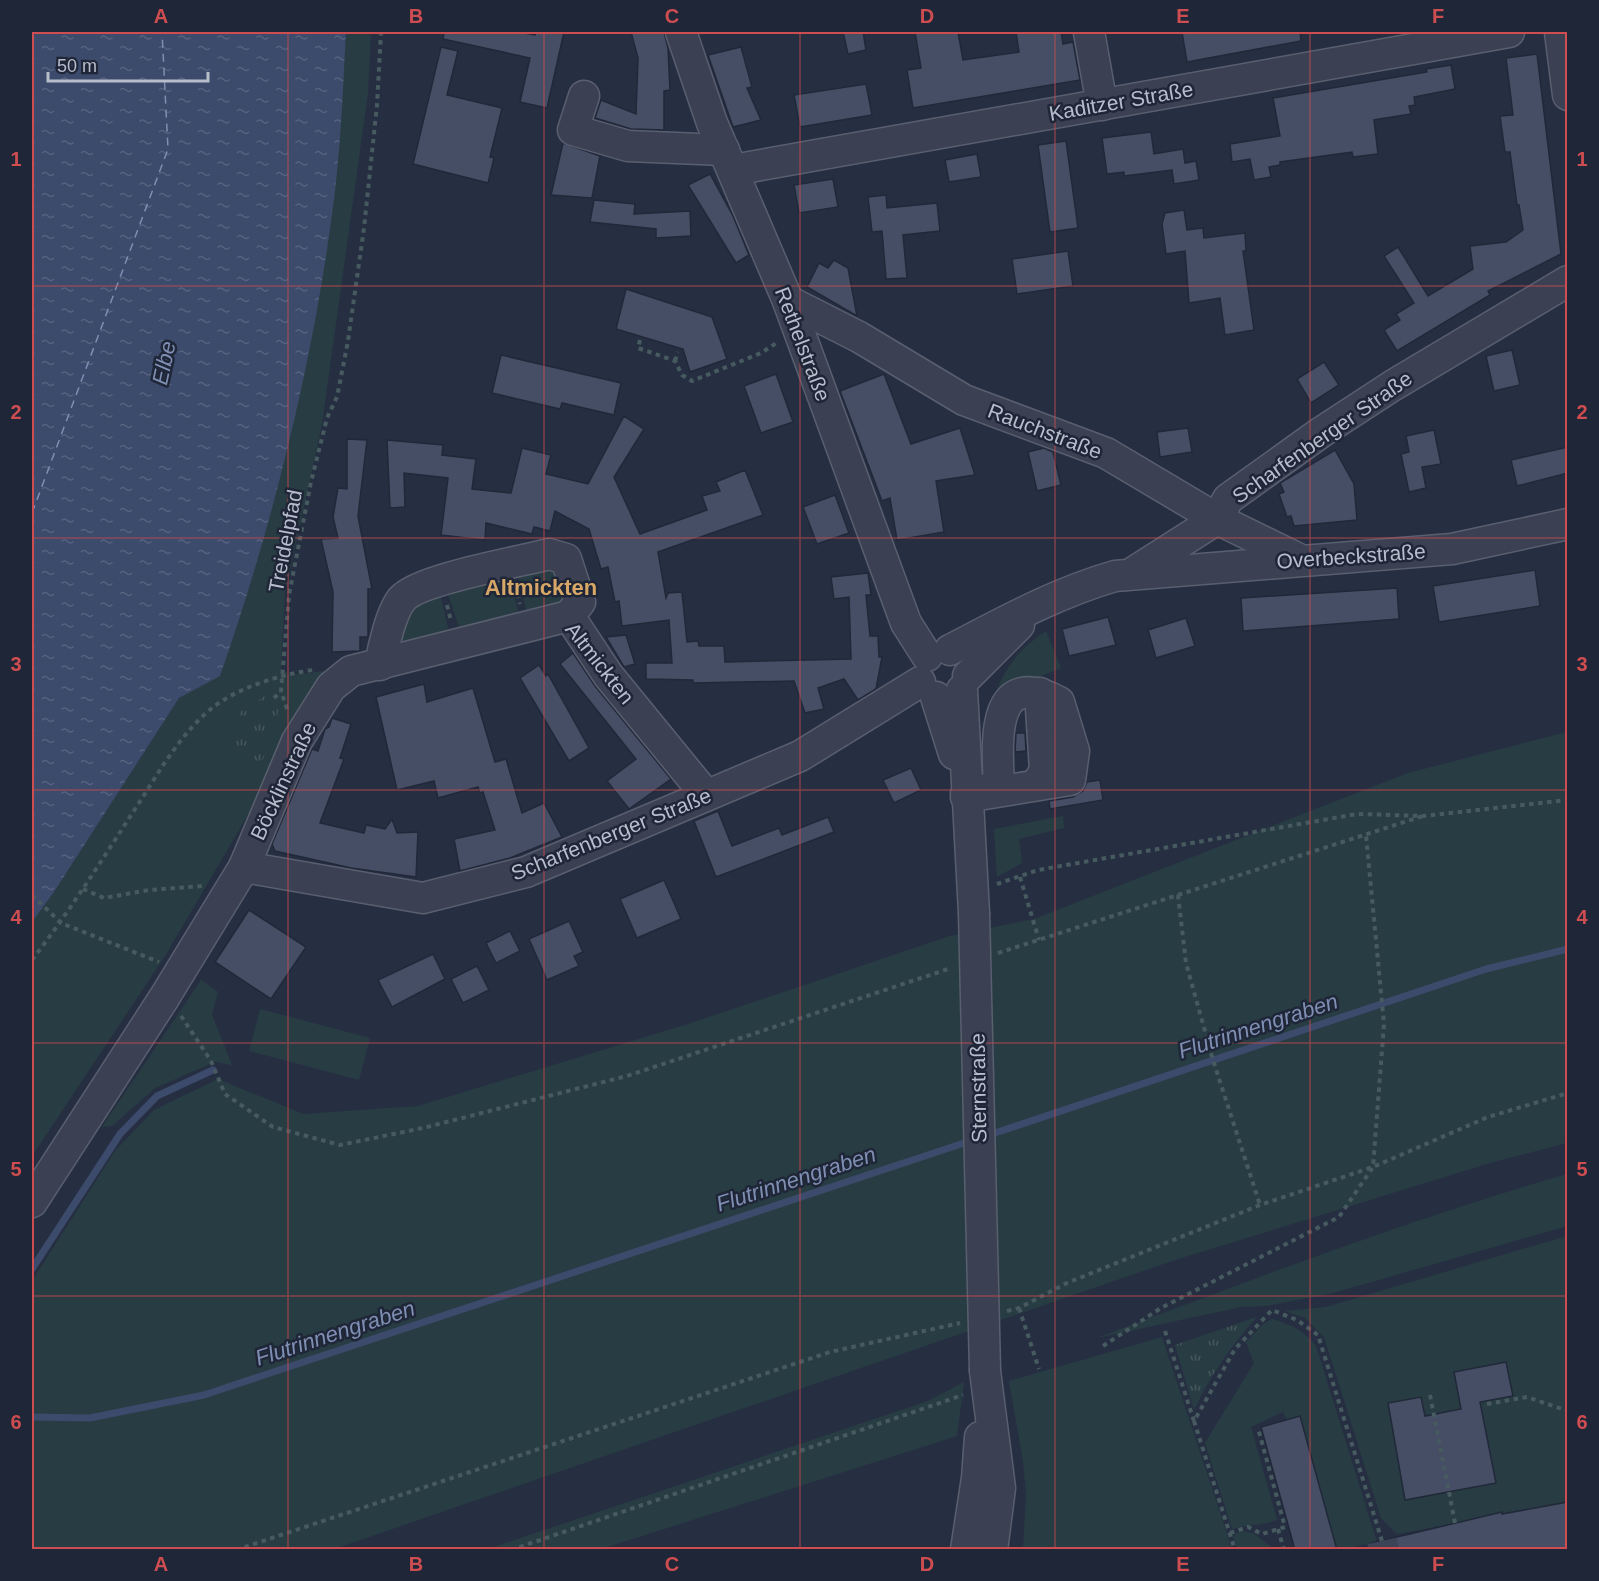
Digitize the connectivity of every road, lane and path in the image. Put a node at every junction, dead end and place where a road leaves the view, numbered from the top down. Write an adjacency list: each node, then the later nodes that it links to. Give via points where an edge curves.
1 (381, 32): 37 (path, Treidelpfad, via 364,228 348,341 291,583 284,674 213,707 190,729)
2 (681, 32): 9 (street, Rethelstraße)
3 (1089, 32): 8 (street)
4 (1509, 32): 8 (street, Kaditzer Straße)
5 (1560, 32): 6 (street)
6 (1568, 95)
7 (584, 96): 9 (street, Kaditzer Straße, via 573,130 628,146)
8 (1102, 105): 9 (street, Kaditzer Straße)
9 (728, 160): 11 (street, Rethelstraße)
10 (1568, 281): 16 (street, Scharfenberger Straße, via 1320,433 1228,499)
11 (788, 301): 12 (street, Rethelstraße); 16 (street, Rauchstraße, via 859,337 964,400 1106,453)
12 (801, 335): 15 (path, via 692,381 682,375); 27 (street, Rethelstraße, via 906,623)
13 (640, 340): 15 (path, via 638,348)
14 (678, 352): 15 (path)
15 (675, 361)
16 (1217, 519): 18 (street, Rauchstraße); 20 (street, Scharfenberger Straße)
17 (1568, 524): 18 (street, Overbeckstraße, via 1452,549)
18 (1301, 560): 20 (street, Overbeckstraße)
19 (512, 563): 21 (street); 22 (street, via 549,555 566,560 580,602); 23 (path)
20 (1132, 574): 27 (street, Scharfenberger Straße, via 1079,586 1045,601)
21 (441, 581): 24 (path); 25 (street, via 420,586 402,599 385,639)
22 (569, 616): 23 (street, Altmickten); 31 (street, Altmickten, via 608,675)
23 (525, 628): 24 (street, Altmickten)
24 (457, 645): 25 (street, Altmickten)
25 (380, 665): 26 (street, Altmickten)
26 (351, 671): 36 (street, Böcklinstraße, via 331,687 297,741)
27 (944, 675): 30 (street, Sternstraße); 31 (street, Scharfenberger Straße, via 800,756)
28 (281, 691): 29 (path)
29 (274, 698)
30 (966, 794): 30 (street, via 1047,783 1059,761 1047,697 1019,694 1008,702 1000,715 997,732 999,786); 40 (street, Sternstraße)
31 (706, 795): 36 (street, Scharfenberger Straße, via 526,872 423,898)
32 (1568, 800): 33 (path)
33 (1423, 816): 34 (path); 35 (path, via 1357,814 1038,870)
34 (1366, 835): 39 (path); 48 (path, via 1384,1024)
35 (1020, 877): 40 (path); 42 (path)
36 (237, 879): 37 (path, via 104,898); 46 (street, Böcklinstraße)
37 (83, 889): 41 (path, Treidelpfad)
38 (32, 895): 41 (path)
39 (1178, 895): 42 (path); 50 (path, via 1186,963)
40 (974, 902): 57 (street, Sternstraße, bridge)
41 (60, 923): 44 (path, Treidelpfad); 46 (path, via 160,962)
42 (1039, 940): 43 (path)
43 (995, 954)
44 (32, 960)
45 (962, 964): 46 (path, via 627,1076 340,1145 273,1127 225,1094 211,1061 179,1013)
46 (171, 987): 49 (street, Böcklinstraße)
47 (1568, 1093): 48 (path, via 1488,1117)
48 (1373, 1167): 50 (path); 55 (path, via 1339,1217 1161,1308)
49 (32, 1202)
50 (1260, 1205): 51 (path, via 1066,1283)
51 (1019, 1308): 52 (path); 56 (path)
52 (999, 1313)
53 (969, 1321): 67 (path, via 830,1352)
54 (1165, 1331): 61 (path)
55 (1103, 1346)
56 (1039, 1370)
57 (986, 1379): 68 (path); 69 (street, Sternstraße); 70 (street, Sternstraße, via 1000,1488)
58 (1430, 1395): 63 (path)
59 (1487, 1404): 60 (path, via 1527,1397)
60 (1568, 1411)
61 (1194, 1421): 65 (path); 66 (path, via 1235,1349 1272,1310 1297,1320 1318,1335)
62 (1258, 1428): 64 (path, via 1286,1527)
63 (1455, 1523)
64 (1278, 1529): 65 (path, via 1262,1534 1248,1527); 72 (path)
65 (1230, 1533): 71 (path)
66 (1382, 1540)
67 (236, 1550)
68 (511, 1550)
69 (966, 1550)
70 (992, 1550)
71 (1235, 1550)
72 (1284, 1550)

